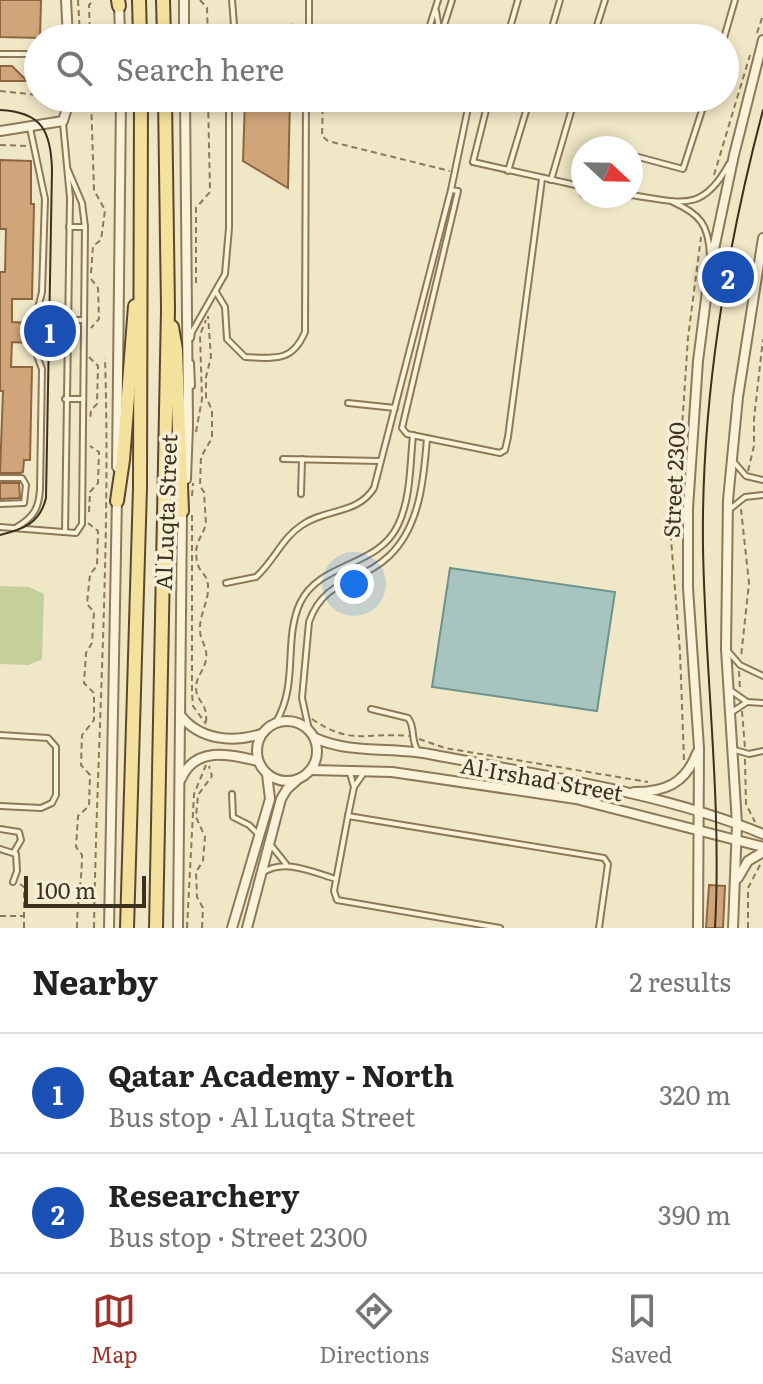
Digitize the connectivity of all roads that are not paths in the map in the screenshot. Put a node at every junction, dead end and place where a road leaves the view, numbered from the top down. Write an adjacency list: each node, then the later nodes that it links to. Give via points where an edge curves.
1 (66, 0): 15 (street)
2 (138, 0): 17 (main road)
3 (165, 0): 18 (main road)
4 (184, 0): 19 (street)
5 (232, 0): 20 (lane)
6 (309, 0): 21 (lane)
7 (438, 0): 14 (lane)
8 (452, 0): 24 (lane)
9 (518, 0): 25 (lane)
10 (560, 0): 26 (lane)
11 (605, 0): 27 (lane)
12 (735, 0): 28 (lane)
13 (119, 2): 16 (street)
14 (436, 8): 22 (lane); 23 (lane)
15 (67, 24)
16 (120, 24)
17 (139, 24)
18 (163, 24)
19 (184, 24)
20 (234, 24)
21 (309, 24)
22 (431, 24)
23 (438, 24)
24 (444, 24)
25 (511, 24)
26 (553, 24)
27 (597, 24)
28 (728, 24)
29 (758, 41): 47 (street, Street 2300)
30 (0, 54): 31 (lane)
31 (24, 54)
32 (66, 112): 44 (street)
33 (121, 112): 81 (street)
34 (141, 112): 59 (main road, Al Luqta Street)
35 (165, 112): 63 (main road, Al Luqta Street)
36 (185, 112): 70 (street, Al Luqta Street)
37 (229, 112): 62 (lane, via 229,228 225,274)
38 (306, 112): 62 (lane, via 305,332 300,343 292,353 277,358 245,357 227,339 225,307)
39 (467, 112): 54 (lane)
40 (485, 112): 50 (lane, via 472,160)
41 (526, 112): 50 (lane)
42 (571, 112): 52 (lane)
43 (701, 112): 48 (lane, via 683,169)
44 (65, 118): 45 (street); 49 (lane)
45 (30, 128): 46 (street); 86 (lane, via 45,199 42,292 33,329 42,369 40,489 39,506)
46 (0, 131)
47 (734, 155): 56 (lane, via 708,195); 61 (street, Street 2300)
48 (643, 158)
49 (68, 170): 57 (lane); 58 (lane)
50 (508, 171): 51 (lane)
51 (542, 179): 52 (lane); 72 (lane, via 505,450)
52 (551, 181): 53 (lane)
53 (571, 184)
54 (451, 190): 69 (lane); 71 (lane, via 458,191 403,426)
55 (643, 197): 56 (lane)
56 (671, 201): 61 (lane, via 692,210 703,225)
57 (69, 227): 58 (lane); 64 (lane)
58 (85, 227): 65 (lane)
59 (142, 231): 81 (main road); 138 (main road, Al Luqta Street)
60 (763, 238): 75 (street)
61 (710, 268): 102 (street, Street 2300, via 688,508)
62 (216, 292): 70 (lane, via 192,332)
63 (168, 309): 83 (main road, via 176,350); 139 (main road, Al Luqta Street)
64 (67, 320): 65 (lane); 66 (lane)
65 (84, 320): 67 (lane)
66 (65, 399): 67 (lane); 87 (lane)
67 (83, 399): 87 (lane, via 82,524 76,533)
68 (348, 403): 69 (lane)
69 (395, 408): 76 (lane)
70 (188, 426): 83 (street, Al Luqta Street)
71 (413, 435): 72 (lane); 97 (lane, via 406,502 391,536 369,556 313,585 299,605 289,689)
72 (427, 438): 99 (lane, via 417,505 399,545 376,566 331,589 312,612 303,689)
73 (283, 459): 74 (lane)
74 (302, 459): 76 (lane); 79 (lane)
75 (731, 459): 78 (lane, via 746,476); 84 (street)
76 (381, 461): 88 (lane, via 374,488 361,504 303,524 256,577)
77 (0, 478): 82 (lane, via 22,478 26,485 24,503)
78 (763, 480)
79 (301, 494)
80 (763, 495): 84 (lane, via 745,497)
81 (117, 501): 137 (street)
82 (0, 504)
83 (182, 511): 95 (street, Al Luqta Street)
84 (728, 511): 89 (street)
85 (0, 527): 86 (lane)
86 (16, 528): 87 (lane)
87 (65, 532)
88 (226, 583)
89 (726, 649): 90 (lane, via 740,665); 91 (street)
90 (763, 676)
91 (729, 688): 92 (lane); 96 (street)
92 (743, 702): 93 (lane); 96 (lane)
93 (763, 703)
94 (371, 709): 101 (lane, via 408,718)
95 (181, 716): 98 (street, via 208,736); 113 (street, Al Luqta Street)
96 (729, 718): 103 (street)
97 (276, 722): 98 (street); 99 (street, via 294,721)
98 (262, 733): 107 (street)
99 (312, 734): 104 (street, Al Irshad Street, via 339,746); 109 (street, via 317,754)
100 (0, 735): 117 (lane, via 53,741 56,790 55,799 45,807)
101 (412, 736): 104 (lane); 106 (lane)
102 (699, 748): 115 (street, Al Irshad Street, via 690,770 676,783 657,791); 118 (street, Street 2300)
103 (732, 749): 105 (lane, via 745,754); 121 (street)
104 (397, 751): 106 (street, Al Irshad Street)
105 (763, 751)
106 (420, 753): 115 (street, Al Irshad Street)
107 (258, 761): 111 (street); 113 (street, via 203,757 191,763)
108 (349, 769): 109 (street, Al Irshad Street); 110 (street, Al Irshad Street); 114 (lane)
109 (311, 770): 112 (street)
110 (366, 770): 114 (lane); 124 (street, Al Irshad Street, via 576,799)
111 (266, 773): 112 (street, via 281,781); 120 (street, via 270,799)
112 (298, 779): 128 (street, via 283,794)
113 (180, 784): 140 (street, Al Luqta Street)
114 (354, 787): 119 (lane)
115 (617, 792): 118 (street, Al Irshad Street)
116 (232, 794): 122 (lane, via 233,817)
117 (0, 806)
118 (700, 811): 121 (street, Al Irshad Street); 124 (street, Street 2300)
119 (348, 816): 134 (lane); 144 (lane, via 604,858 608,864)
120 (263, 821): 122 (lane); 126 (street)
121 (737, 824): 125 (street, Al Irshad Street); 127 (street)
122 (249, 825): 126 (lane)
123 (0, 829): 130 (lane, via 19,832)
124 (700, 829): 127 (street, Al Irshad Street); 145 (street, Street 2300)
125 (760, 833)
126 (259, 836): 141 (street)
127 (737, 839): 131 (street, Al Irshad Street); 136 (street)
128 (270, 844): 132 (lane); 133 (street)
129 (0, 849): 130 (lane)
130 (14, 852): 135 (lane)
131 (760, 852): 136 (street, via 748,861)
132 (288, 866): 133 (lane); 134 (lane)
133 (261, 873): 142 (street)
134 (336, 879): 143 (lane, via 337,900)
135 (13, 882)
136 (735, 886): 146 (street)
137 (109, 928)
138 (127, 928)
139 (156, 928)
140 (178, 928)
141 (232, 928)
142 (247, 928)
143 (500, 928)
144 (599, 928)
145 (698, 928)
146 (733, 928)

